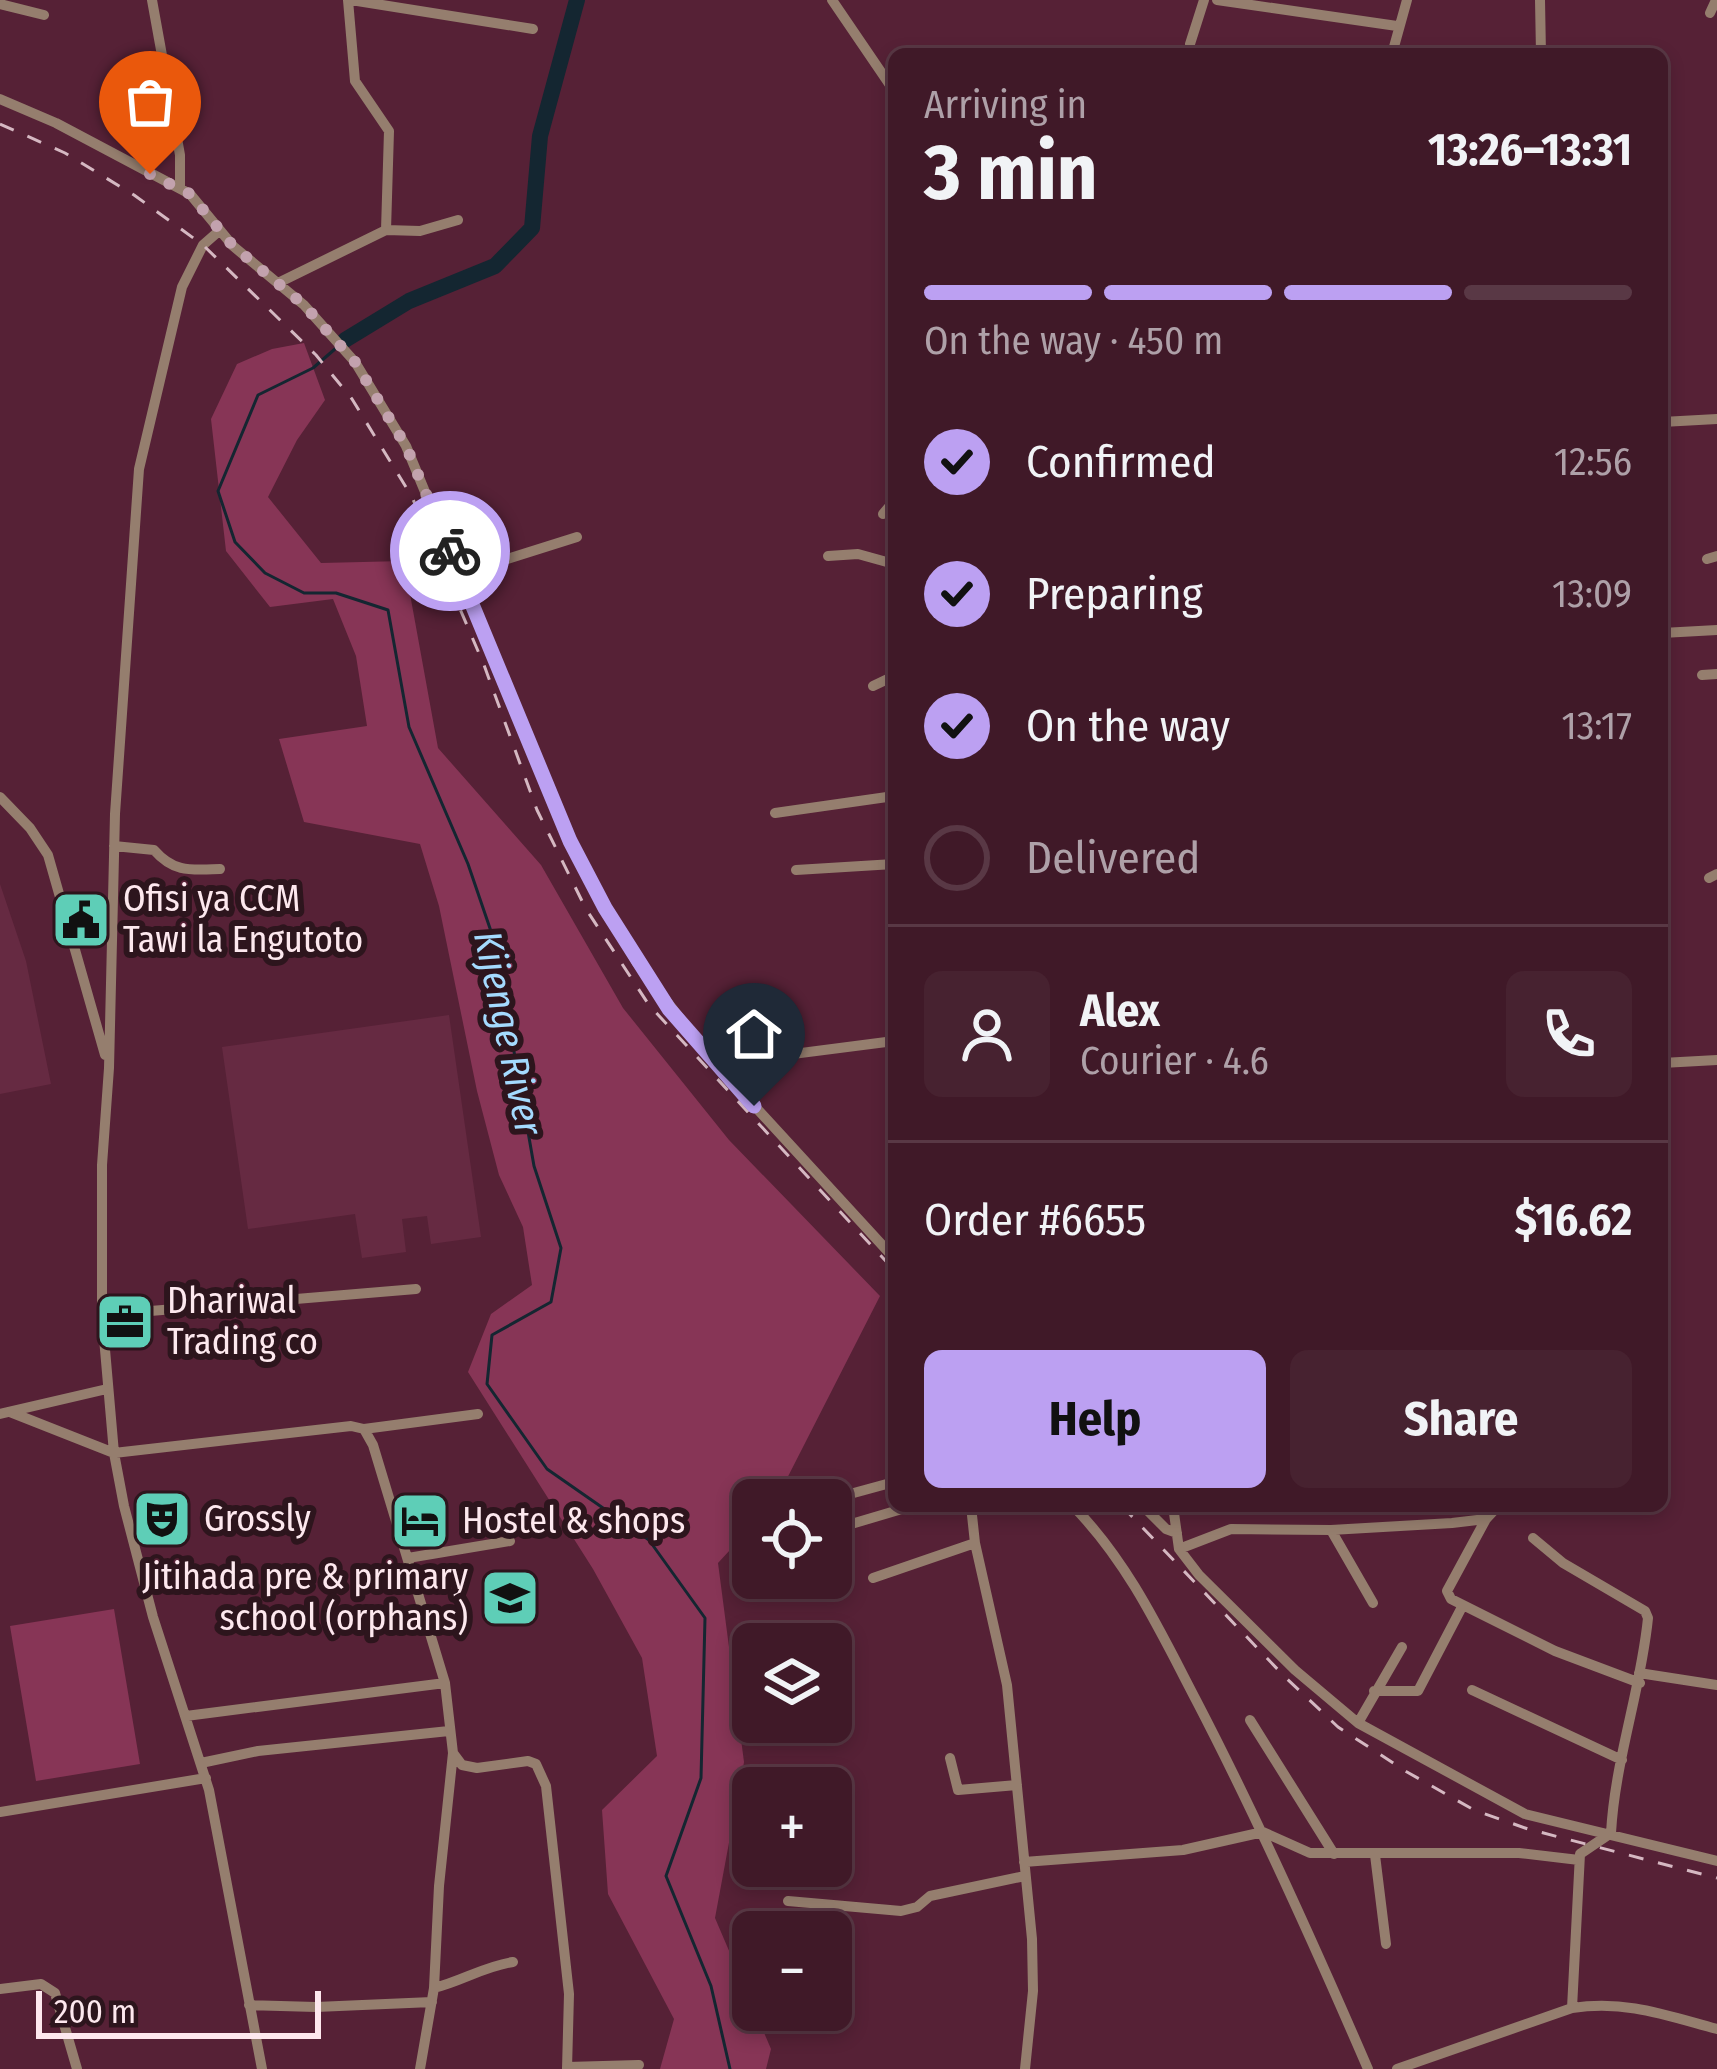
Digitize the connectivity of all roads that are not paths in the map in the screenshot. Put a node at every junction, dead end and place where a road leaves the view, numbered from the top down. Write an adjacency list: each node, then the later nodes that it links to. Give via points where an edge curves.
1 (152, 0): 19 (street)
2 (350, 0): 13 (street); 21 (street, via 355,81 388,131)
3 (832, 0): 17 (street)
4 (1204, 0): 14 (street)
5 (1216, 0): 12 (street)
6 (1407, 0): 12 (street)
7 (1540, 0): 16 (street)
8 (1716, 0): 10 (street)
9 (0, 4): 11 (street)
10 (1710, 13)
11 (44, 15)
12 (1397, 26): 15 (street)
13 (532, 29)
14 (1190, 44)
15 (1393, 48)
16 (1540, 48)
17 (888, 82)
18 (0, 99): 19 (street)
19 (180, 188): 22 (street)
20 (458, 220): 21 (street)
21 (386, 230): 23 (street)
22 (219, 231): 23 (street); 41 (street, via 182,287 142,446)
23 (278, 283): 31 (street, via 355,362 406,446)
24 (1717, 419): 25 (street)
25 (1668, 422)
26 (888, 508): 27 (street)
27 (883, 514)
28 (577, 537): 31 (street)
29 (828, 556): 30 (street)
30 (888, 562)
31 (460, 574): 46 (street, via 578,857 637,963)
32 (1717, 630): 33 (street)
33 (1668, 633)
34 (1717, 674): 35 (street)
35 (1702, 675)
36 (888, 679): 37 (street)
37 (873, 686)
38 (0, 796): 49 (street, via 48,855)
39 (888, 797): 40 (street)
40 (775, 812)
41 (114, 846): 43 (street, via 154,850 178,870); 49 (street)
42 (888, 864): 44 (street)
43 (220, 869)
44 (796, 870)
45 (888, 1042): 46 (street, via 746,1060)
46 (714, 1056): 50 (street)
47 (1717, 1060): 48 (street)
48 (1668, 1065)
49 (109, 1069): 52 (street)
50 (888, 1251)
51 (416, 1289): 52 (street)
52 (102, 1316): 53 (street)
53 (107, 1389): 54 (street); 57 (street)
54 (5, 1413): 57 (street)
55 (478, 1414): 56 (street)
56 (364, 1429): 57 (street); 74 (street)
57 (114, 1454): 84 (street)
58 (888, 1484): 59 (street)
59 (852, 1493)
60 (892, 1512): 67 (street)
61 (972, 1512): 72 (street)
62 (1078, 1512): 95 (street, via 1131,1576)
63 (1149, 1512): 69 (street)
64 (1174, 1512): 69 (street)
65 (1492, 1512): 66 (street)
66 (1486, 1519): 68 (street); 77 (street, via 1448,1587)
67 (852, 1524)
68 (1331, 1530): 73 (street, via 1231,1529); 76 (street)
69 (1177, 1533): 73 (street)
70 (1533, 1538): 79 (street, via 1645,1611)
71 (510, 1540): 74 (street)
72 (975, 1543): 75 (street); 93 (street, via 1006,1685)
73 (1180, 1549): 86 (street, via 1294,1670)
74 (407, 1558): 80 (street)
75 (873, 1578)
76 (1373, 1603)
77 (1463, 1605): 79 (street, via 1555,1651); 83 (street, via 1418,1691)
78 (1402, 1647): 83 (street)
79 (1640, 1678): 81 (street); 90 (street)
80 (445, 1683): 84 (street); 87 (street)
81 (1717, 1685)
82 (1472, 1690): 90 (street)
83 (1374, 1691): 86 (street)
84 (186, 1716): 91 (street)
85 (1250, 1720): 97 (street)
86 (1358, 1723): 96 (street, via 1525,1814)
87 (448, 1731): 88 (street); 91 (street)
88 (453, 1753): 105 (street); 112 (street, via 462,1765 528,1761 542,1774 569,1994)
89 (950, 1758): 93 (street, via 958,1790)
90 (1622, 1760): 96 (street)
91 (201, 1763): 92 (street)
92 (206, 1778): 94 (street); 108 (street)
93 (1017, 1785): 101 (street)
94 (0, 1811)
95 (1263, 1832): 97 (street); 101 (street); 117 (street)
96 (1611, 1833): 99 (street); 100 (street)
97 (1334, 1854): 98 (street)
98 (1375, 1855): 99 (street); 103 (street)
99 (1579, 1860): 109 (street)
100 (1717, 1861)
101 (1024, 1869): 102 (street, via 901,1911); 116 (street, via 1033,1991)
102 (788, 1901)
103 (1386, 1943)
104 (513, 1962): 105 (street)
105 (434, 1988): 107 (street)
106 (0, 1990): 113 (street, via 40,1984 55,1993)
107 (432, 2002): 108 (street); 115 (street)
108 (249, 2005): 114 (street)
109 (1572, 2008): 110 (street, via 1615,2003); 118 (street)
110 (1717, 2029)
111 (639, 2065): 112 (street)
112 (567, 2068)
113 (77, 2069)
114 (262, 2069)
115 (420, 2069)
116 (1025, 2069)
117 (1368, 2069)
118 (1397, 2069)

